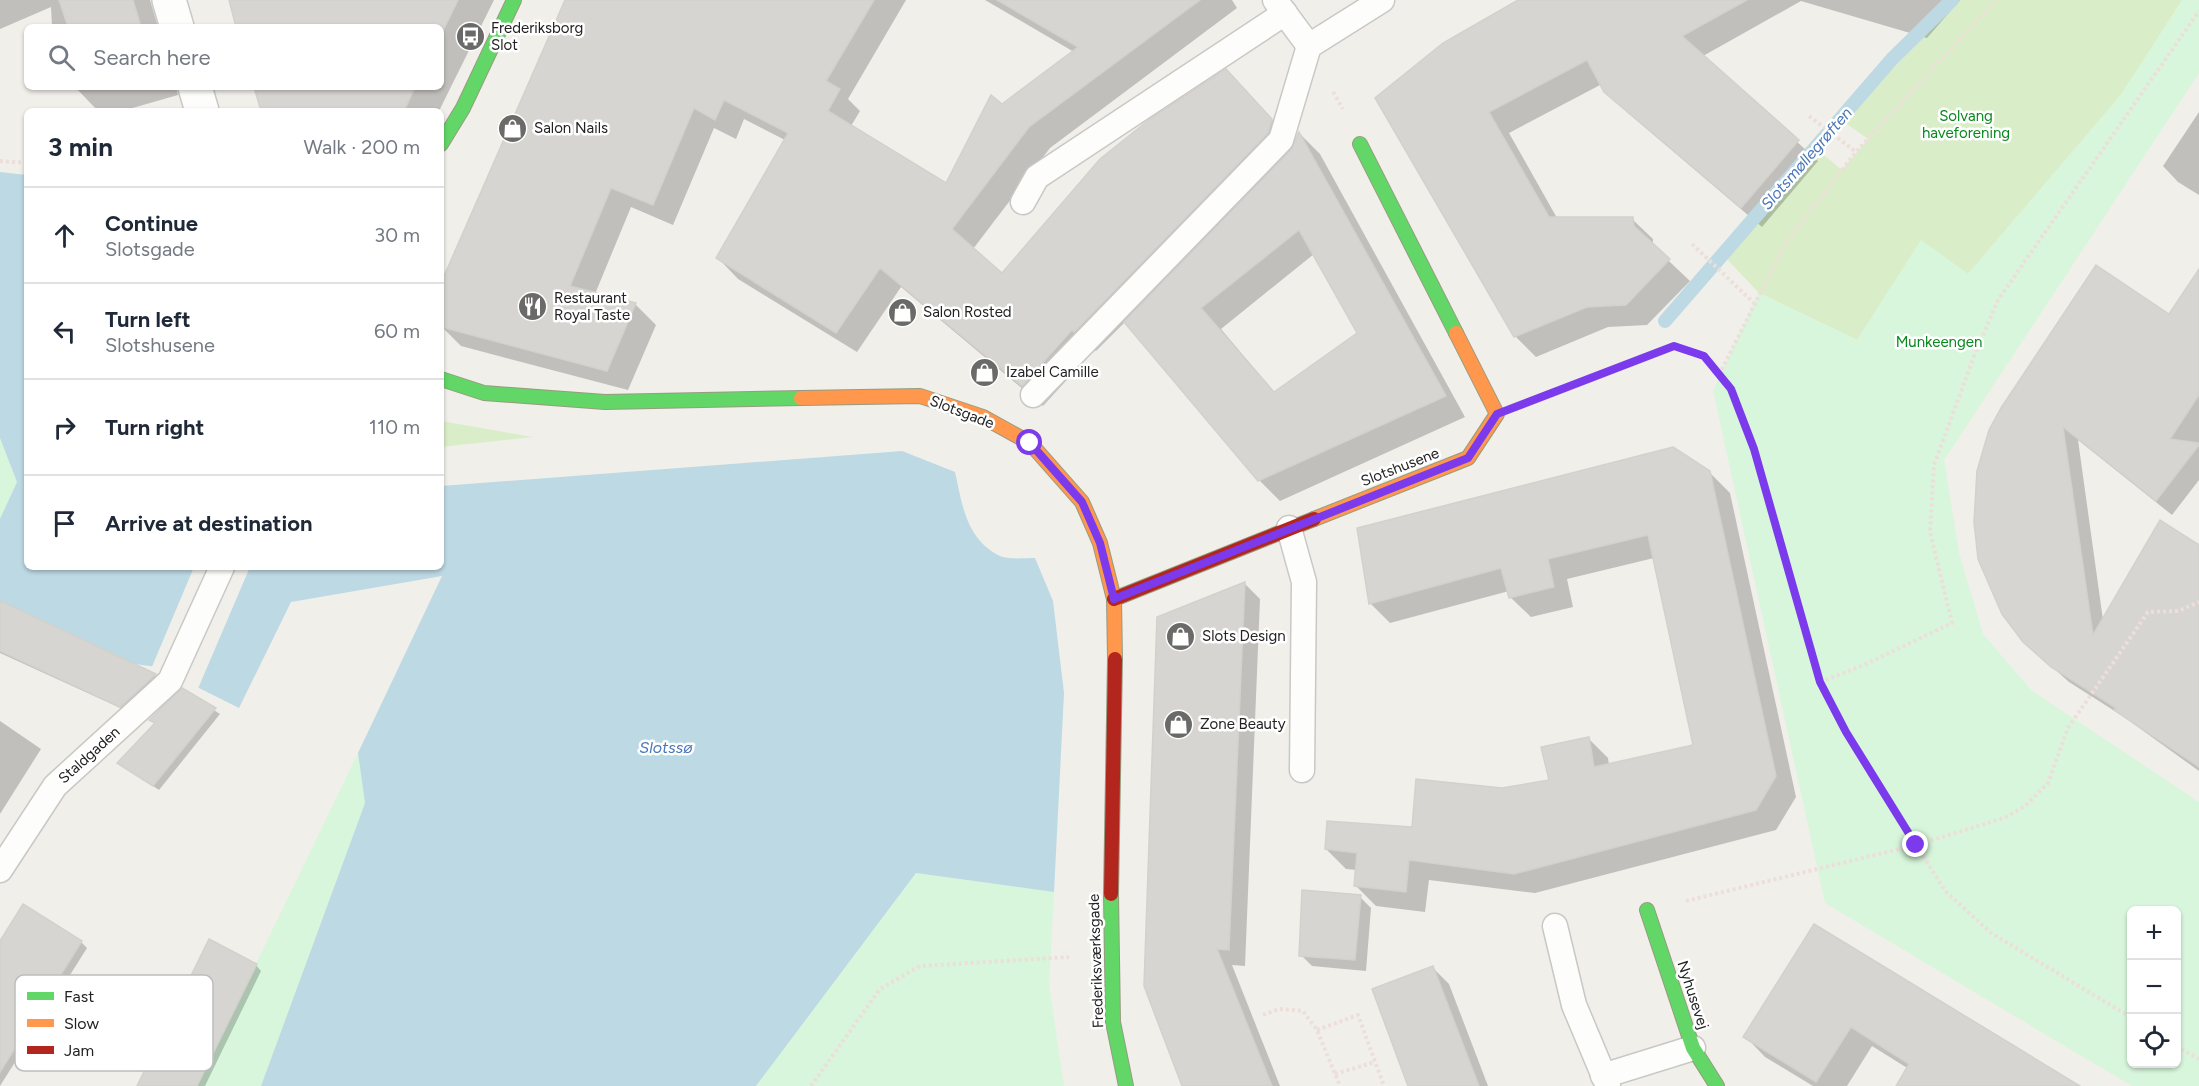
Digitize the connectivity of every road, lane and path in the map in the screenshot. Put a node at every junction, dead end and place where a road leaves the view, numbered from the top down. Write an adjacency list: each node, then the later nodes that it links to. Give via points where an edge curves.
1 (169, 0): 7 (street)
2 (514, 0): 12 (street)
3 (1382, 0): 8 (lane)
4 (1996, 0): 14 (path)
5 (1280, 7): 8 (lane); 17 (lane, via 1037,177)
6 (2199, 11): 28 (path, via 1998,300 1973,359 1934,465 1930,532 1952,623)
7 (176, 24)
8 (1309, 46): 22 (lane, via 1281,140)
9 (196, 90): 10 (street)
10 (201, 108)
11 (1809, 116): 14 (path)
12 (444, 139)
13 (1360, 144): 23 (street)
14 (1856, 152): 19 (path, via 1785,244)
15 (0, 161): 16 (path)
16 (24, 163)
17 (1023, 202)
18 (1692, 244): 19 (path)
19 (1754, 303): 20 (path)
20 (1719, 375): 23 (path, via 1704,356 1674,346); 28 (path, via 1731,389 1754,449)
21 (444, 380): 26 (street, Slotsgade, via 484,393 605,402 920,396 983,417 1030,443 1082,502 1100,543)
22 (1033, 395)
23 (1497, 414): 24 (street, Slotshusene, via 1468,458)
24 (1289, 528): 26 (street, Slotshusene); 29 (lane, via 1304,582)
25 (221, 570): 31 (lane, Staldgaden, via 170,681 55,786)
26 (1114, 599): 32 (street, Slotsgade)
27 (2199, 602): 30 (path, via 2178,611 2148,612 2068,728 2048,783 2025,806 2004,818)
28 (1820, 682): 30 (path)
29 (1302, 770)
30 (1916, 845): 33 (path); 37 (path, via 1945,891 1991,933)
31 (0, 870)
32 (1110, 870): 35 (street, Frederiksværksgade)
33 (1647, 910): 39 (street, Nyhusevej)
34 (1555, 927): 44 (lane, via 1574,1005)
35 (1110, 955): 45 (path, via 920,966 880,989); 46 (street, Frederiksværksgade, via 1113,1022)
36 (1263, 1015): 38 (path, via 1279,1009 1303,1011)
37 (2127, 1015)
38 (1317, 1030): 42 (path, via 1358,1015); 43 (path)
39 (1693, 1048): 44 (lane); 49 (street, Nyhusevej)
40 (2181, 1049): 41 (path)
41 (2199, 1059)
42 (1375, 1062): 43 (path); 48 (path)
43 (1335, 1074): 47 (path)
44 (1606, 1081)
45 (811, 1086)
46 (1126, 1086)
47 (1340, 1086)
48 (1384, 1086)
49 (1717, 1086)

